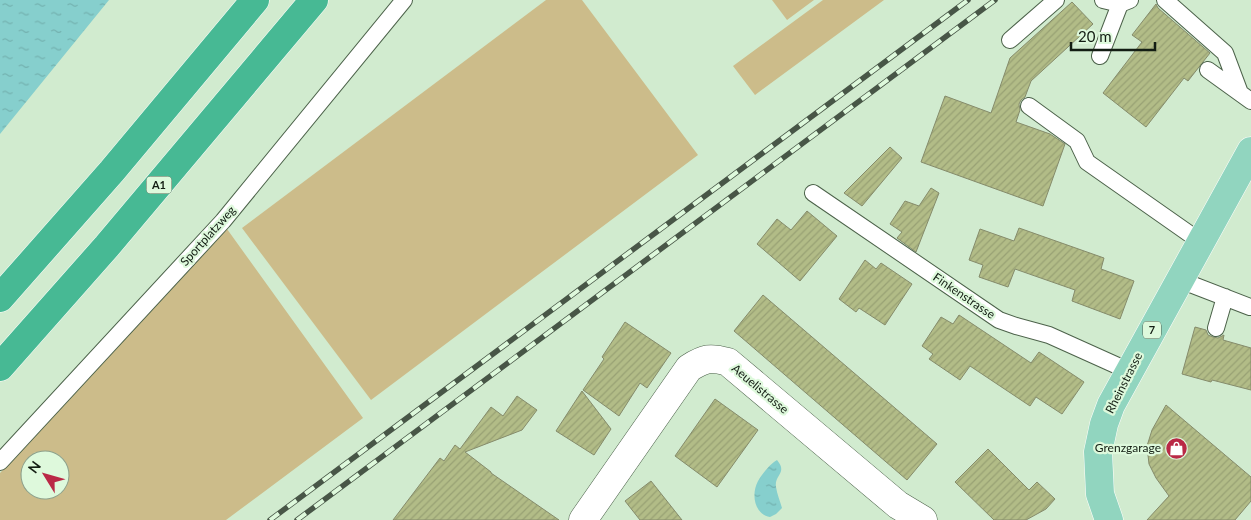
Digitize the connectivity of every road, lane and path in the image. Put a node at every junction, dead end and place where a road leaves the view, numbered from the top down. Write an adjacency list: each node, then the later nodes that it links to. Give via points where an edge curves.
1 (255, 0): 18 (highway, via 112,171)
2 (314, 0): 21 (highway, A1, via 108,246)
3 (404, 0): 23 (lane, Sportplatzweg, via 223,221)
4 (1056, 0): 8 (lane)
5 (1103, 0): 7 (lane)
6 (1165, 0): 11 (lane, via 1225,53)
7 (1125, 2): 9 (lane)
8 (1010, 40)
9 (1100, 56)
10 (1208, 70): 11 (lane)
11 (1245, 97)
12 (1029, 106): 15 (lane, via 1077,141 1086,162)
13 (1251, 151): 15 (main road, Rheinstrasse / 7)
14 (813, 193): 22 (lane, Finkenstrasse, via 1000,320 1049,335)
15 (1201, 242): 16 (main road, Rheinstrasse / 7)
16 (1180, 280): 17 (lane); 22 (main road, Rheinstrasse / 7)
17 (1225, 297): 19 (lane); 20 (lane)
18 (0, 298)
19 (1250, 307)
20 (1216, 328)
21 (0, 367)
22 (1129, 371): 26 (main road, Rheinstrasse / 7, via 1110,406 1098,452 1100,494)
23 (0, 462)
24 (583, 520): 25 (street, Aeuelistrasse, via 689,368 714,358 728,362 898,505)
25 (923, 520)
26 (1109, 520)

